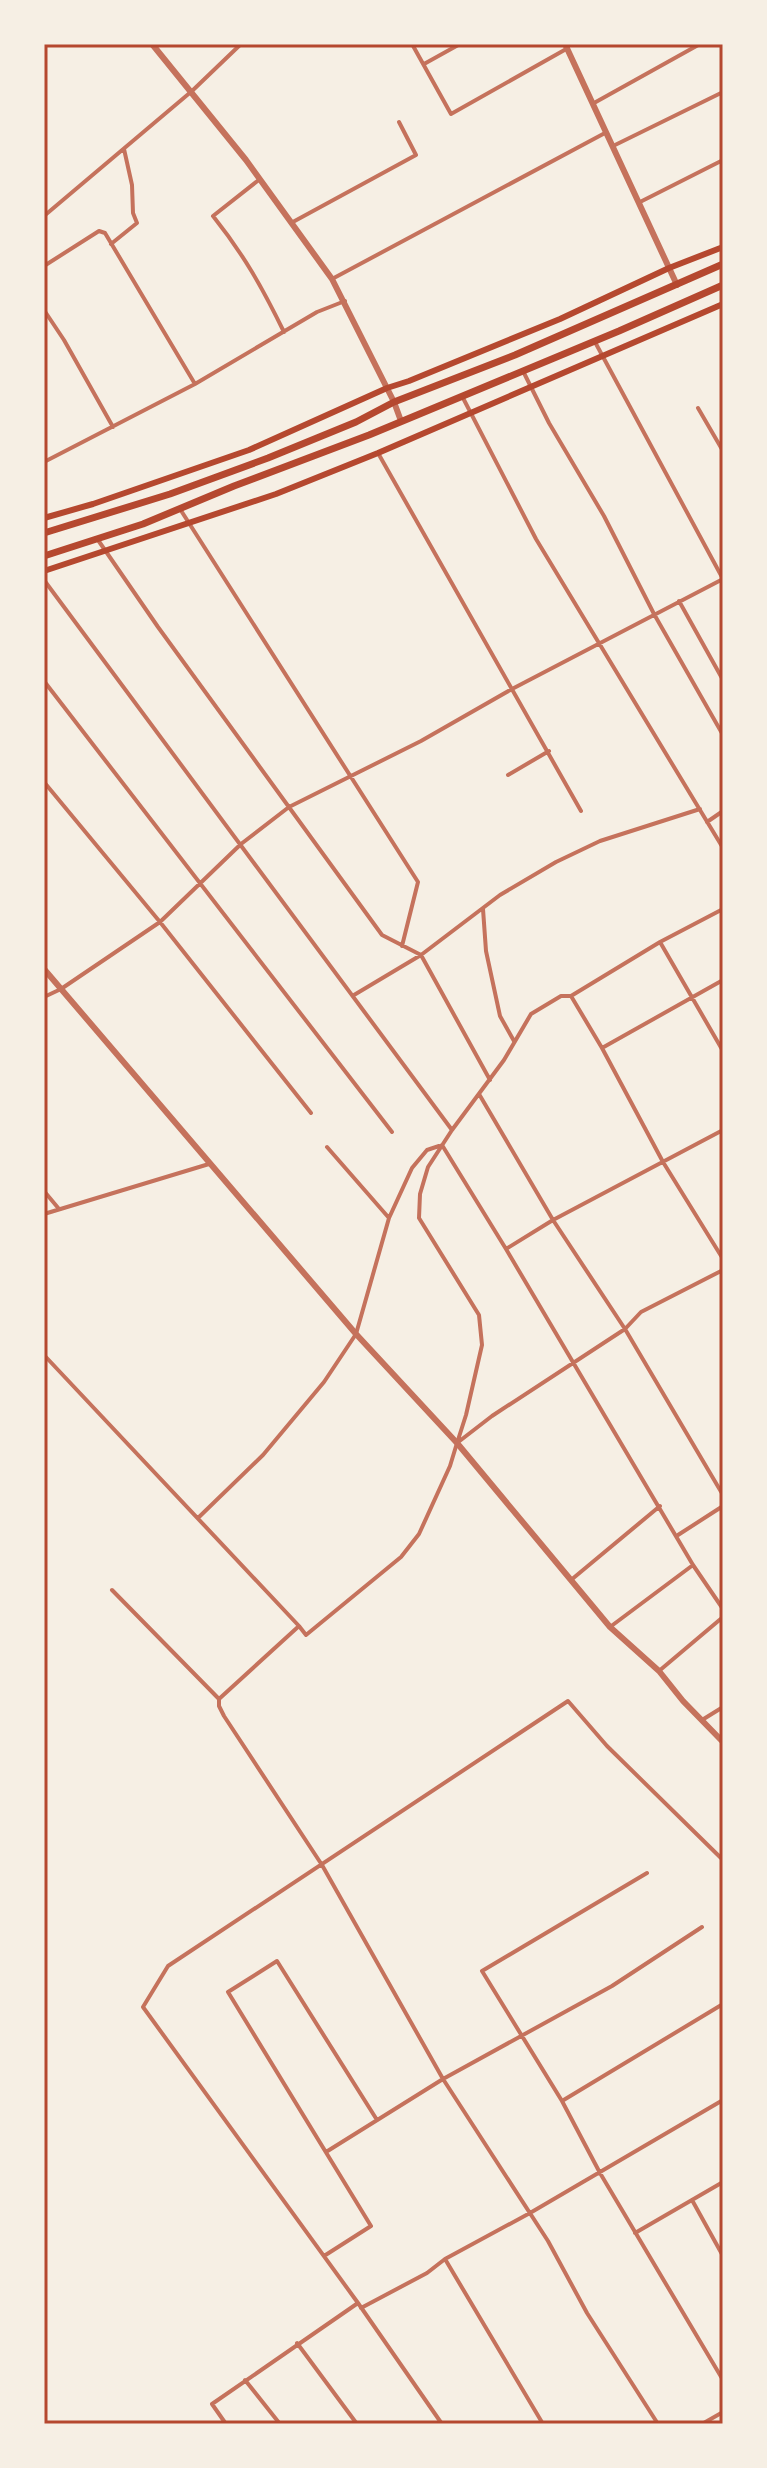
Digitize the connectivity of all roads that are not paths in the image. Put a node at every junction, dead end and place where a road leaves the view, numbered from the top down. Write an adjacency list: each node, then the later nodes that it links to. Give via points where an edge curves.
1 (152, 44): 8 (street)
2 (241, 44): 8 (street)
3 (412, 44): 7 (street)
4 (460, 44): 7 (street)
5 (700, 44): 10 (street)
6 (567, 46): 7 (street, via 451,114); 10 (street)
7 (424, 64)
8 (192, 91): 14 (street); 16 (street)
9 (723, 92): 13 (street)
10 (594, 103): 12 (street)
11 (399, 122): 19 (street, via 416,155)
12 (606, 133): 13 (street); 25 (street)
13 (613, 146): 17 (street)
14 (124, 149): 18 (street); 20 (street, via 137,223)
15 (723, 160): 17 (street)
16 (260, 179): 19 (street); 31 (street, via 213,216 258,279)
17 (640, 203): 24 (street)
18 (44, 216)
19 (291, 223): 25 (street)
20 (111, 244): 23 (street, via 99,231); 35 (street)
21 (723, 247): 24 (main road)
22 (723, 264): 26 (highway)
23 (44, 266)
24 (669, 268): 26 (street); 37 (main road, via 560,319)
25 (332, 279): 28 (street)
26 (677, 285): 39 (highway)
27 (723, 285): 32 (highway)
28 (345, 301): 31 (street); 37 (street)
29 (723, 304): 33 (main road)
30 (44, 310): 43 (street)
31 (284, 332): 35 (street)
32 (595, 342): 33 (street); 34 (highway)
33 (603, 356): 36 (main road); 55 (street)
34 (523, 371): 36 (street); 38 (highway)
35 (195, 384): 43 (street)
36 (529, 386): 41 (main road); 58 (street)
37 (387, 388): 39 (street); 48 (main road, via 249,450)
38 (462, 396): 41 (street); 42 (highway)
39 (394, 402): 42 (street); 50 (highway, via 221,476)
40 (698, 408): 44 (street)
41 (471, 413): 45 (main road); 59 (street, via 536,539)
42 (401, 421): 47 (highway)
43 (113, 427): 46 (street)
44 (723, 451)
45 (378, 453): 49 (main road); 62 (street)
46 (44, 462)
47 (180, 509): 49 (street); 51 (highway)
48 (44, 518)
49 (189, 524): 52 (main road); 66 (street)
50 (44, 533)
51 (98, 540): 52 (street); 53 (highway)
52 (107, 551): 54 (main road); 68 (street)
53 (44, 556)
54 (44, 571)
55 (723, 579): 57 (street)
56 (44, 580): 73 (street)
57 (679, 601): 58 (street); 60 (street)
58 (654, 614): 59 (street); 63 (street)
59 (600, 644): 62 (street); 69 (street)
60 (723, 680)
61 (44, 681): 75 (street)
62 (512, 689): 64 (street); 66 (street)
63 (723, 735)
64 (549, 751): 65 (street); 70 (street)
65 (508, 775)
66 (350, 776): 68 (street); 80 (street, via 418,882)
67 (44, 782): 78 (street)
68 (289, 807): 73 (street); 80 (street, via 382,935)
69 (700, 809): 72 (street); 76 (street, via 600,841 531,876)
70 (581, 811)
71 (723, 811): 72 (street)
72 (707, 822): 74 (street)
73 (241, 844): 75 (street); 85 (street)
74 (723, 848)
75 (200, 882): 78 (street); 97 (street)
76 (483, 909): 81 (street); 89 (street, via 491,981 500,1016)
77 (723, 909): 79 (street)
78 (160, 922): 84 (street); 94 (street)
79 (660, 942): 86 (street); 88 (street)
80 (402, 946): 81 (street)
81 (421, 955): 85 (street); 92 (street)
82 (44, 969): 84 (street)
83 (723, 980): 88 (street)
84 (61, 989): 87 (street); 101 (street)
85 (354, 995): 95 (street)
86 (571, 996): 89 (street, via 561,996 531,1014); 90 (street)
87 (44, 997)
88 (692, 997): 90 (street); 91 (street)
89 (514, 1041): 92 (street)
90 (602, 1048): 100 (street)
91 (723, 1051)
92 (490, 1080): 93 (street)
93 (479, 1094): 95 (street); 106 (street)
94 (311, 1113)
95 (452, 1130): 98 (street)
96 (723, 1130): 100 (street)
97 (392, 1132)
98 (442, 1145): 105 (street, via 427,1150 412,1168); 107 (street); 114 (street, via 428,1167 419,1218 479,1315 482,1345)
99 (327, 1147): 105 (street)
100 (663, 1162): 106 (street); 108 (street)
101 (209, 1164): 103 (street); 111 (street)
102 (44, 1191): 103 (street)
103 (59, 1209): 104 (street)
104 (44, 1214)
105 (389, 1218): 111 (street)
106 (553, 1220): 107 (street); 110 (street)
107 (506, 1249): 113 (street)
108 (723, 1259)
109 (723, 1270): 110 (street, via 641,1312)
110 (625, 1329): 113 (street); 115 (street)
111 (356, 1334): 114 (street); 118 (street, via 263,1455)
112 (44, 1355): 118 (street)
113 (574, 1364): 114 (street); 116 (street)
114 (457, 1443): 121 (street); 125 (street, via 419,1534 401,1557 306,1635)
115 (723, 1495)
116 (660, 1506): 119 (street); 121 (street)
117 (723, 1506): 119 (street)
118 (198, 1518): 125 (street)
119 (678, 1536): 120 (street)
120 (693, 1565): 123 (street); 126 (street)
121 (571, 1580): 126 (street)
122 (112, 1590): 128 (street)
123 (723, 1609)
124 (723, 1617): 127 (street)
125 (299, 1626): 128 (street)
126 (610, 1627): 127 (street)
127 (659, 1671): 130 (street)
128 (219, 1699): 133 (street, via 224,1716)
129 (723, 1707): 130 (street)
130 (702, 1720): 131 (street)
131 (723, 1742)
132 (723, 1860): 133 (street, via 568,1701)
133 (322, 1865): 138 (street); 148 (street, via 168,1966 143,2007)
134 (647, 1873): 137 (street, via 482,1971)
135 (702, 1927): 137 (street)
136 (723, 2004): 140 (street)
137 (523, 2036): 138 (street); 140 (street)
138 (443, 2079): 141 (street); 146 (street)
139 (723, 2100): 143 (street)
140 (562, 2101): 143 (street)
141 (377, 2120): 142 (street); 142 (street, via 277,1961 228,1992)
142 (326, 2152): 148 (street, via 371,2226)
143 (600, 2173): 146 (street); 147 (street)
144 (723, 2182): 145 (street)
145 (692, 2200): 147 (street); 149 (street)
146 (530, 2213): 150 (street); 161 (street)
147 (635, 2233): 154 (street)
148 (324, 2256): 151 (street)
149 (723, 2256)
150 (445, 2259): 151 (street); 160 (street)
151 (360, 2305): 152 (street); 159 (street)
152 (297, 2343): 153 (street); 158 (street)
153 (245, 2380): 156 (street, via 212,2404); 157 (street)
154 (723, 2380)
155 (723, 2412): 162 (street)
156 (226, 2424)
157 (280, 2424)
158 (357, 2424)
159 (442, 2424)
160 (543, 2424)
161 (658, 2424)
162 (702, 2424)

